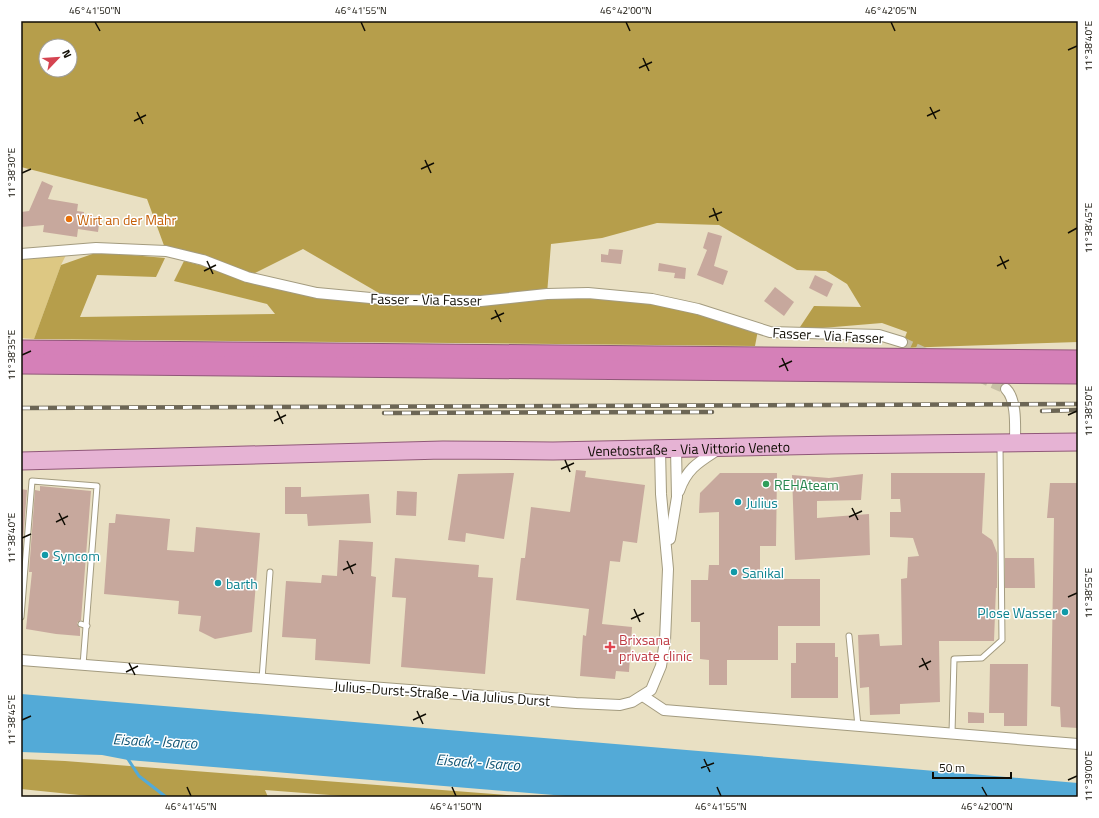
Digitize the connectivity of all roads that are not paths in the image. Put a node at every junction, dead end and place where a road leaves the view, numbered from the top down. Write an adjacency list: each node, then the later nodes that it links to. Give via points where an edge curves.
1 (21, 254): 2 (street, Fasser - Via Fasser, via 96,248 166,251 203,260 247,277 317,293 392,300 481,301 547,294 588,293 652,298 770,332 879,335)
2 (902, 342)
3 (21, 350): 4 (highway)
4 (1078, 360)
5 (21, 364): 6 (highway)
6 (1078, 374)
7 (1006, 389): 8 (street, via 1013,401)
8 (1008, 442): 9 (main road, Venetostraße - Via Vittorio Veneto); 10 (main road, Venetostraße - Via Vittorio Veneto); 25 (lane, via 1002,640 982,658 954,659)
9 (1078, 442)
10 (720, 448): 11 (main road, Venetostraße - Via Vittorio Veneto); 13 (street, via 692,467 683,478)
11 (668, 449): 12 (main road, Venetostraße - Via Vittorio Veneto, via 436,450); 13 (street); 14 (street, via 661,494)
12 (21, 461)
13 (676, 497): 14 (street)
14 (668, 552): 23 (street, via 661,666 656,682)
15 (270, 572): 22 (lane)
16 (21, 616): 18 (lane, via 32,481 98,486)
17 (81, 624): 18 (lane)
18 (86, 626): 21 (lane)
19 (849, 636): 24 (lane)
20 (21, 660): 21 (street, Julius-Durst-Straße - Via Julius Durst)
21 (83, 665): 22 (street, Julius-Durst-Straße - Via Julius Durst)
22 (262, 679): 23 (street, Julius-Durst-Straße - Via Julius Durst, via 612,704 632,702)
23 (643, 696): 24 (street, via 664,710)
24 (858, 726): 25 (street)
25 (952, 733): 26 (street)
26 (1078, 744)

